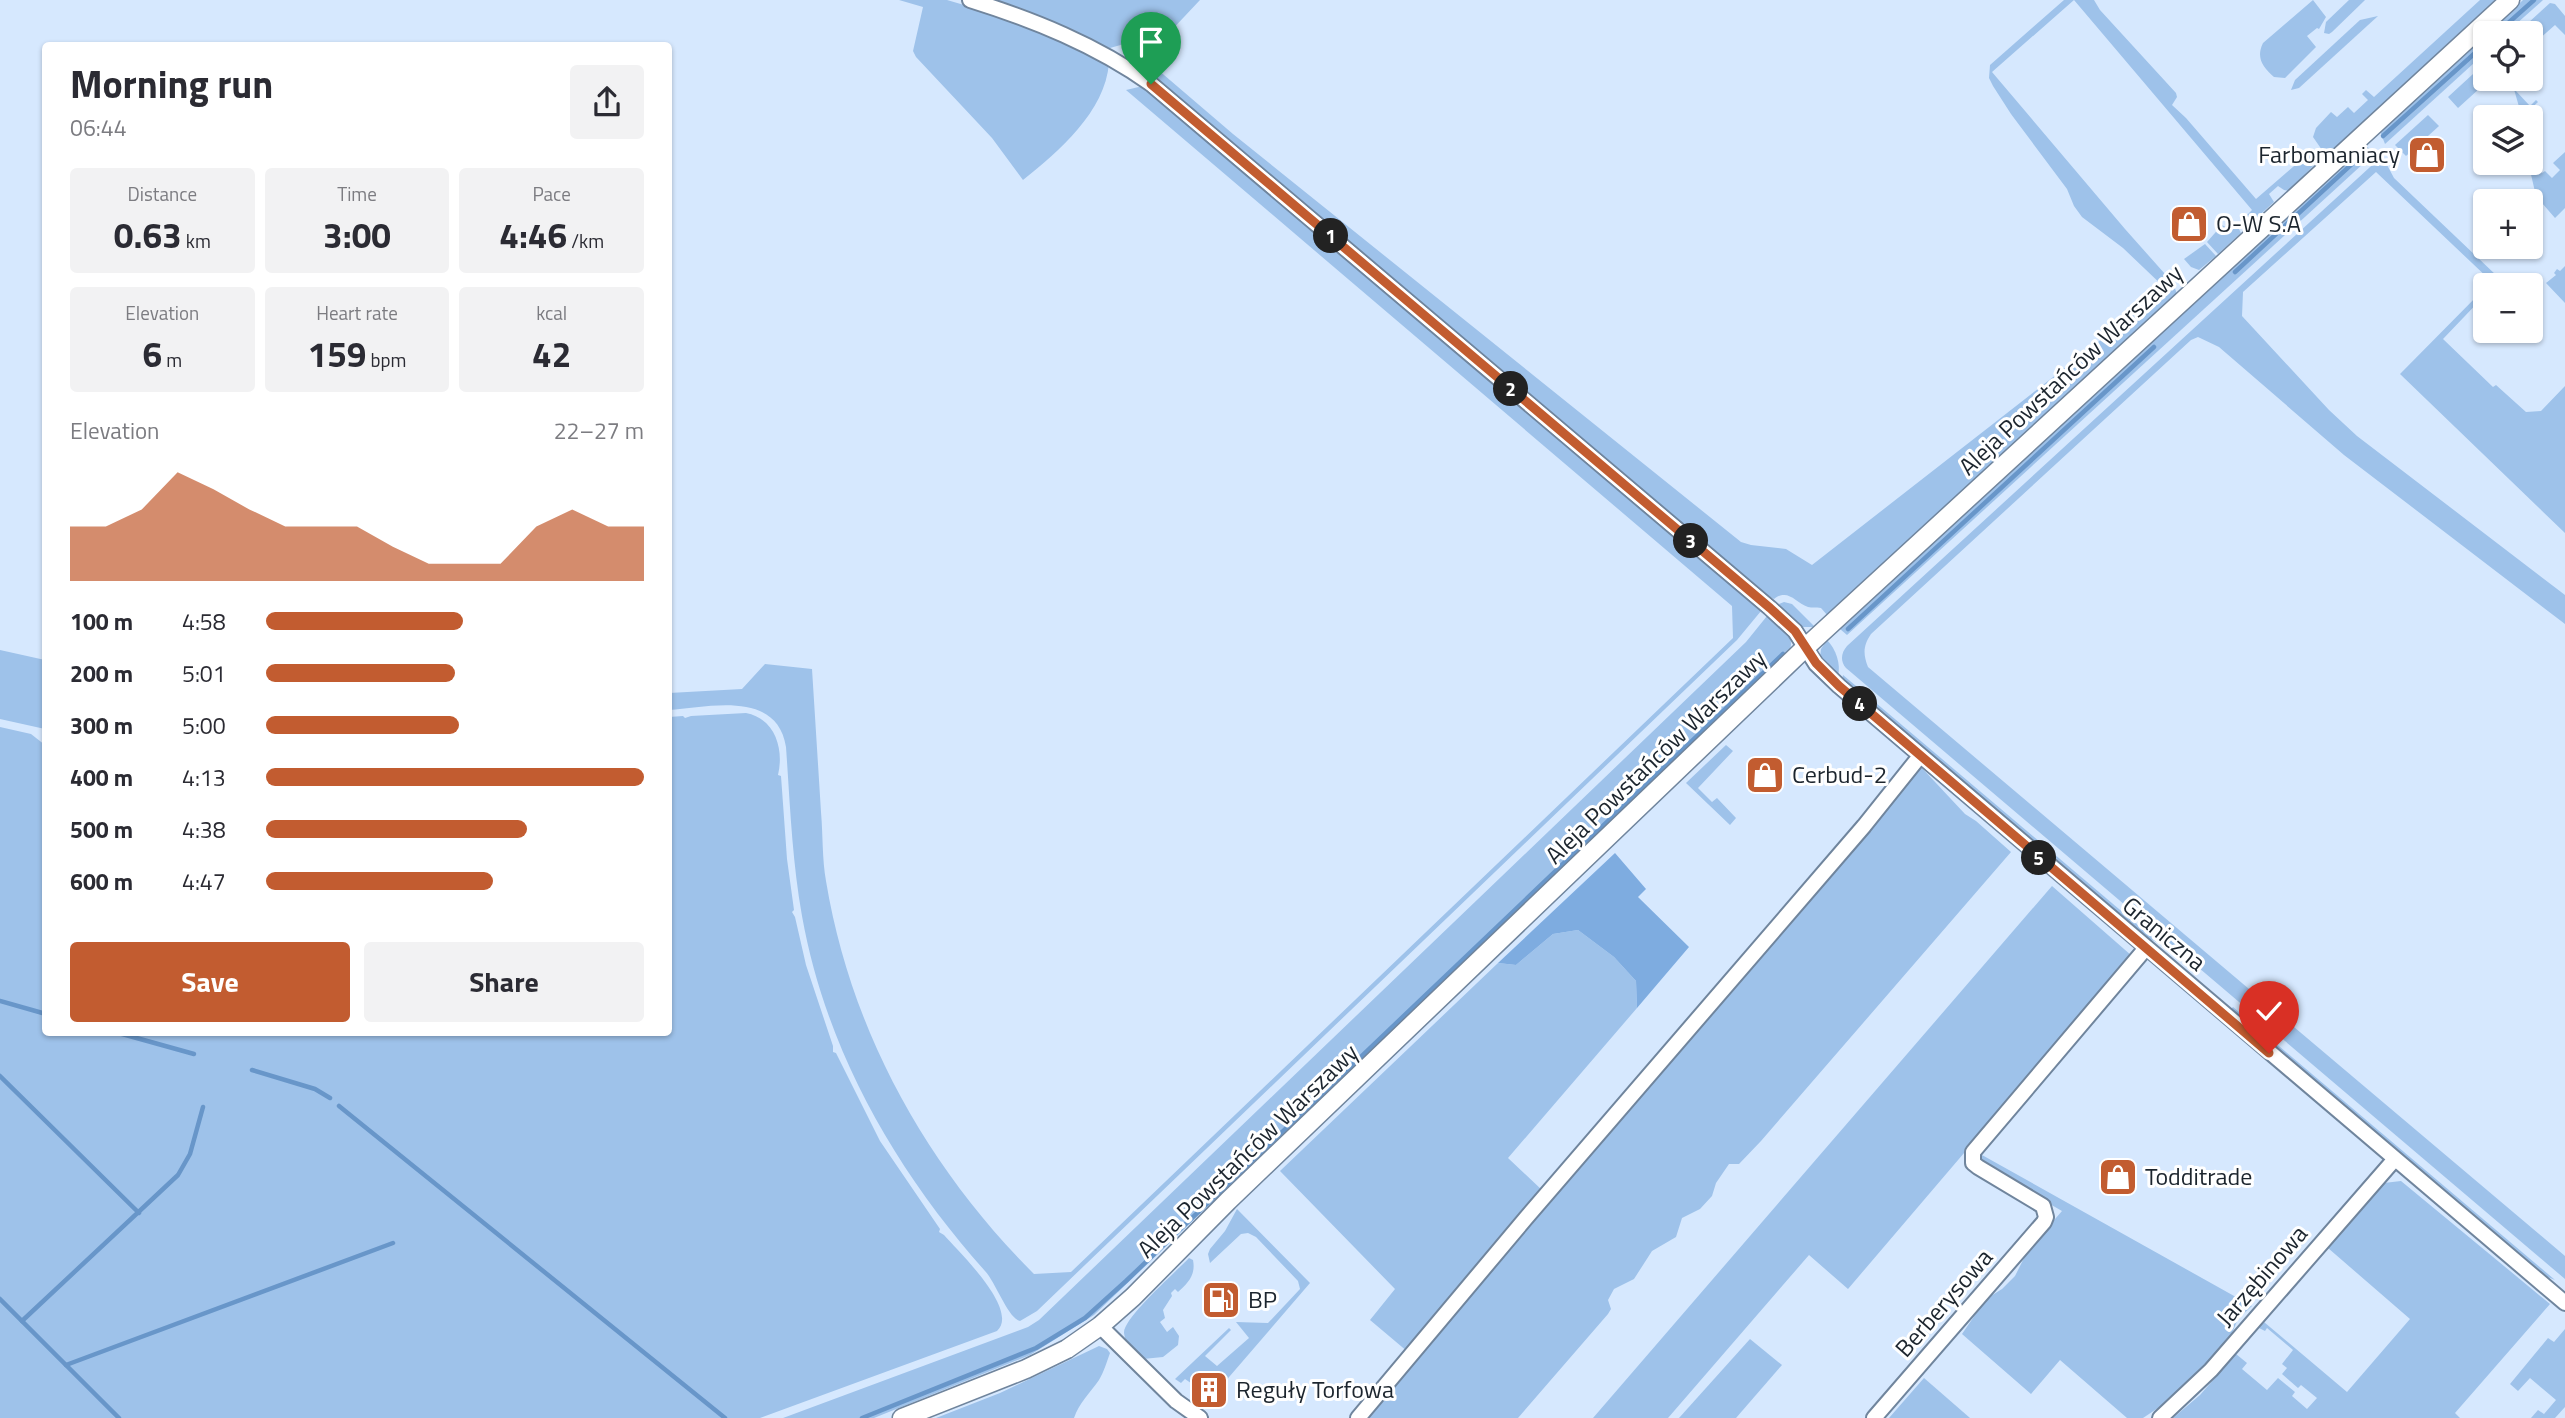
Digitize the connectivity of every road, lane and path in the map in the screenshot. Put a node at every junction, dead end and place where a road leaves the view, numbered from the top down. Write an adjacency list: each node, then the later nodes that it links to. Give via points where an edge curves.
1 (970, 0): 3 (street, Graniczna, via 1064,34 1151,84 1770,608)
2 (2510, 0): 3 (street, Aleja Powstańców Warszawy)
3 (1806, 647): 4 (street, Graniczna, via 1839,686); 8 (street, Aleja Powstańców Warszawy)
4 (1920, 756): 5 (street, Graniczna); 11 (street)
5 (2146, 948): 6 (street, Graniczna); 12 (street, Berberysowa, via 1974,1150 1973,1163 2043,1206 2046,1217)
6 (2394, 1160): 7 (street, Graniczna); 13 (street, Jarzębinowa, via 2211,1370)
7 (2565, 1303)
8 (1100, 1326): 9 (street, Aleja Powstańców Warszawy, via 1054,1356); 10 (street, via 1176,1401)
9 (902, 1418)
10 (1200, 1418)
11 (1358, 1418)
12 (1874, 1418)
13 (2160, 1418)

